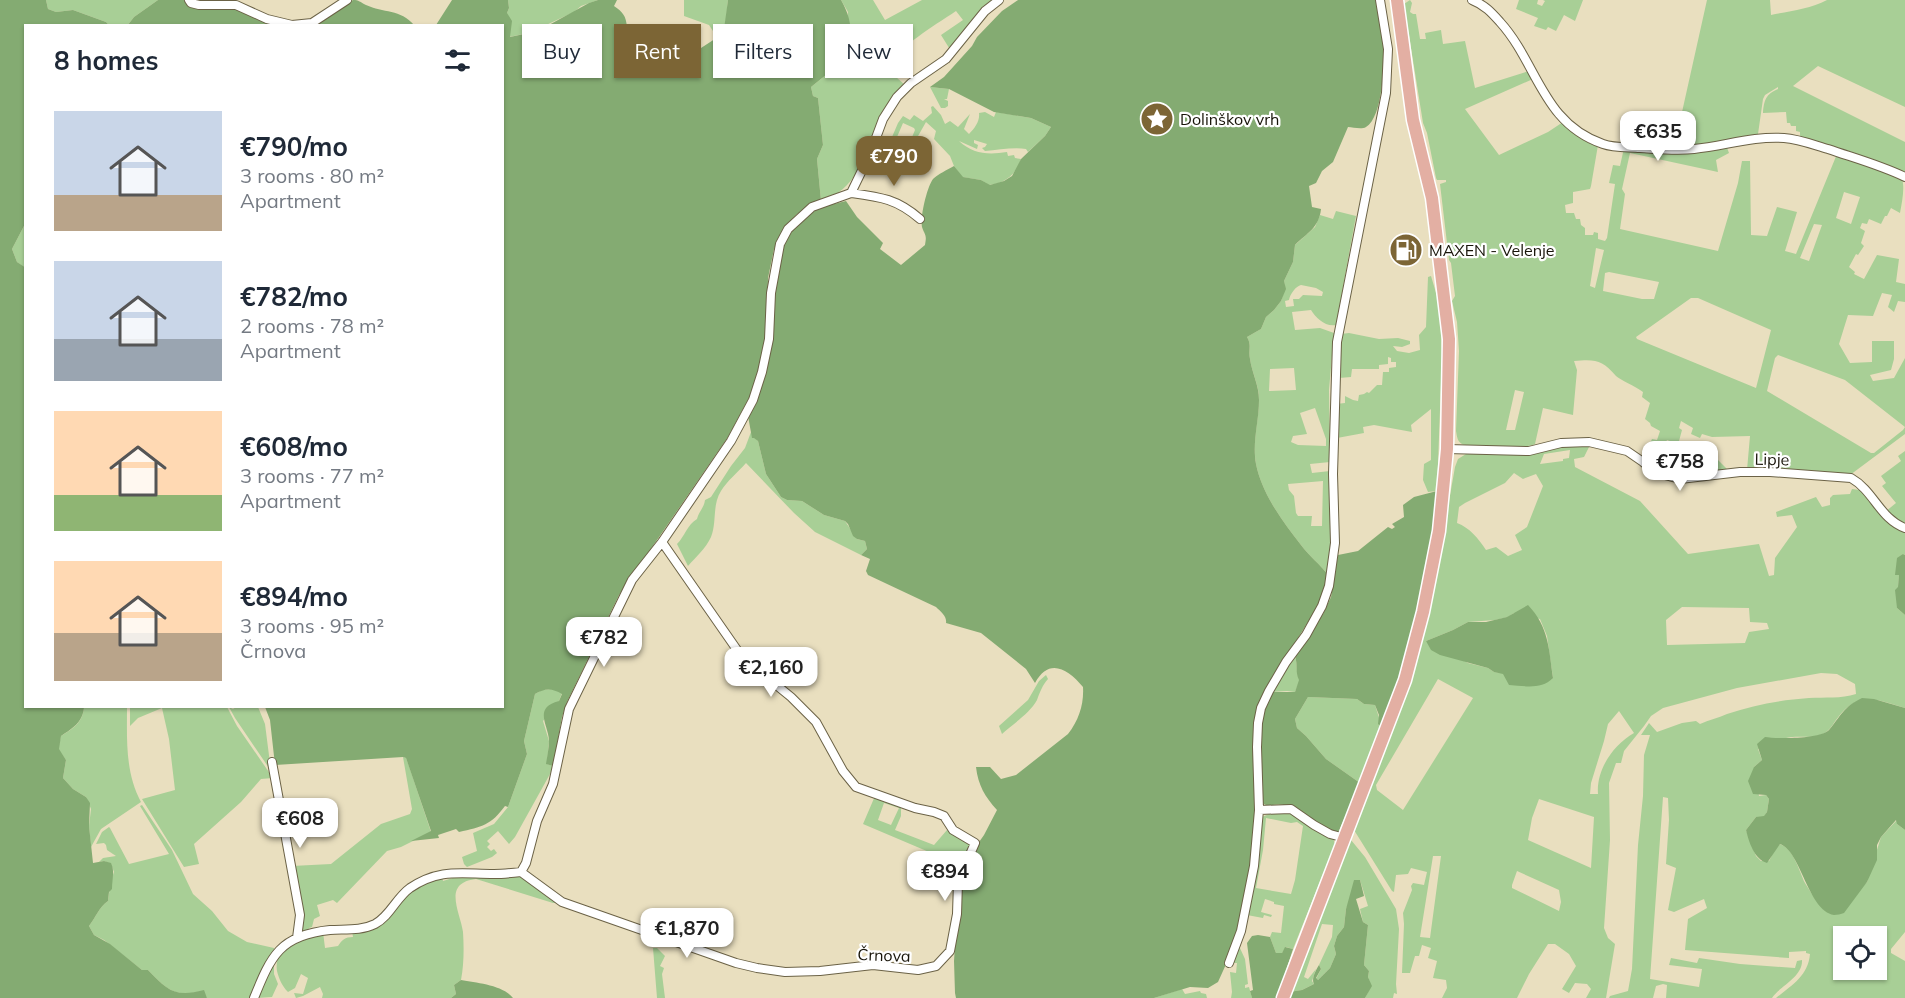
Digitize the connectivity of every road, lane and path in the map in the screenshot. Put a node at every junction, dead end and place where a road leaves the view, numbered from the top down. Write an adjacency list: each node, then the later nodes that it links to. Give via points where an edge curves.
1 (189, 0): 8 (street, via 199,5 236,5)
2 (347, 0): 9 (street, via 312,23)
3 (999, 0): 11 (street, via 985,11 946,59 897,97 883,119)
4 (1380, 0): 17 (street, via 1388,49 1386,93 1337,342 1335,543 1329,586 1322,606 1262,708 1257,747)
5 (1397, 0): 13 (main road, via 1413,120 1432,198 1448,328)
6 (1472, 0): 7 (street)
7 (1487, 4): 10 (street, via 1520,48 1556,112 1586,136 1605,145 1670,150 1739,140 1796,139)
8 (288, 24)
9 (302, 24)
10 (1905, 177)
11 (851, 193): 12 (street, via 885,197); 15 (street, via 812,207 788,229 774,267 769,339 753,400)
12 (920, 219)
13 (1447, 449): 14 (street, Lipje, via 1530,451 1562,443 1589,442 1627,452 1657,473 1680,479 1740,472 1851,478 1862,485 1894,524); 18 (main road, via 1439,531 1424,612 1405,680)
14 (1905, 528)
15 (662, 542): 19 (street, via 632,580 569,709 553,784); 19 (street, Črnova, via 742,657 816,722 856,787 944,816 953,830 975,843 958,882 950,951 936,966 918,970 873,965 785,972 757,968 562,902)
16 (272, 762): 20 (street, via 300,915)
17 (1259, 810): 18 (street, via 1291,809 1330,834); 21 (street, via 1254,866 1241,931)
18 (1345, 838): 23 (main road)
19 (521, 872): 20 (street, via 441,874 408,889 376,924)
20 (297, 938): 22 (street, via 277,952)
21 (1229, 963)
22 (254, 998)
23 (1283, 998)

